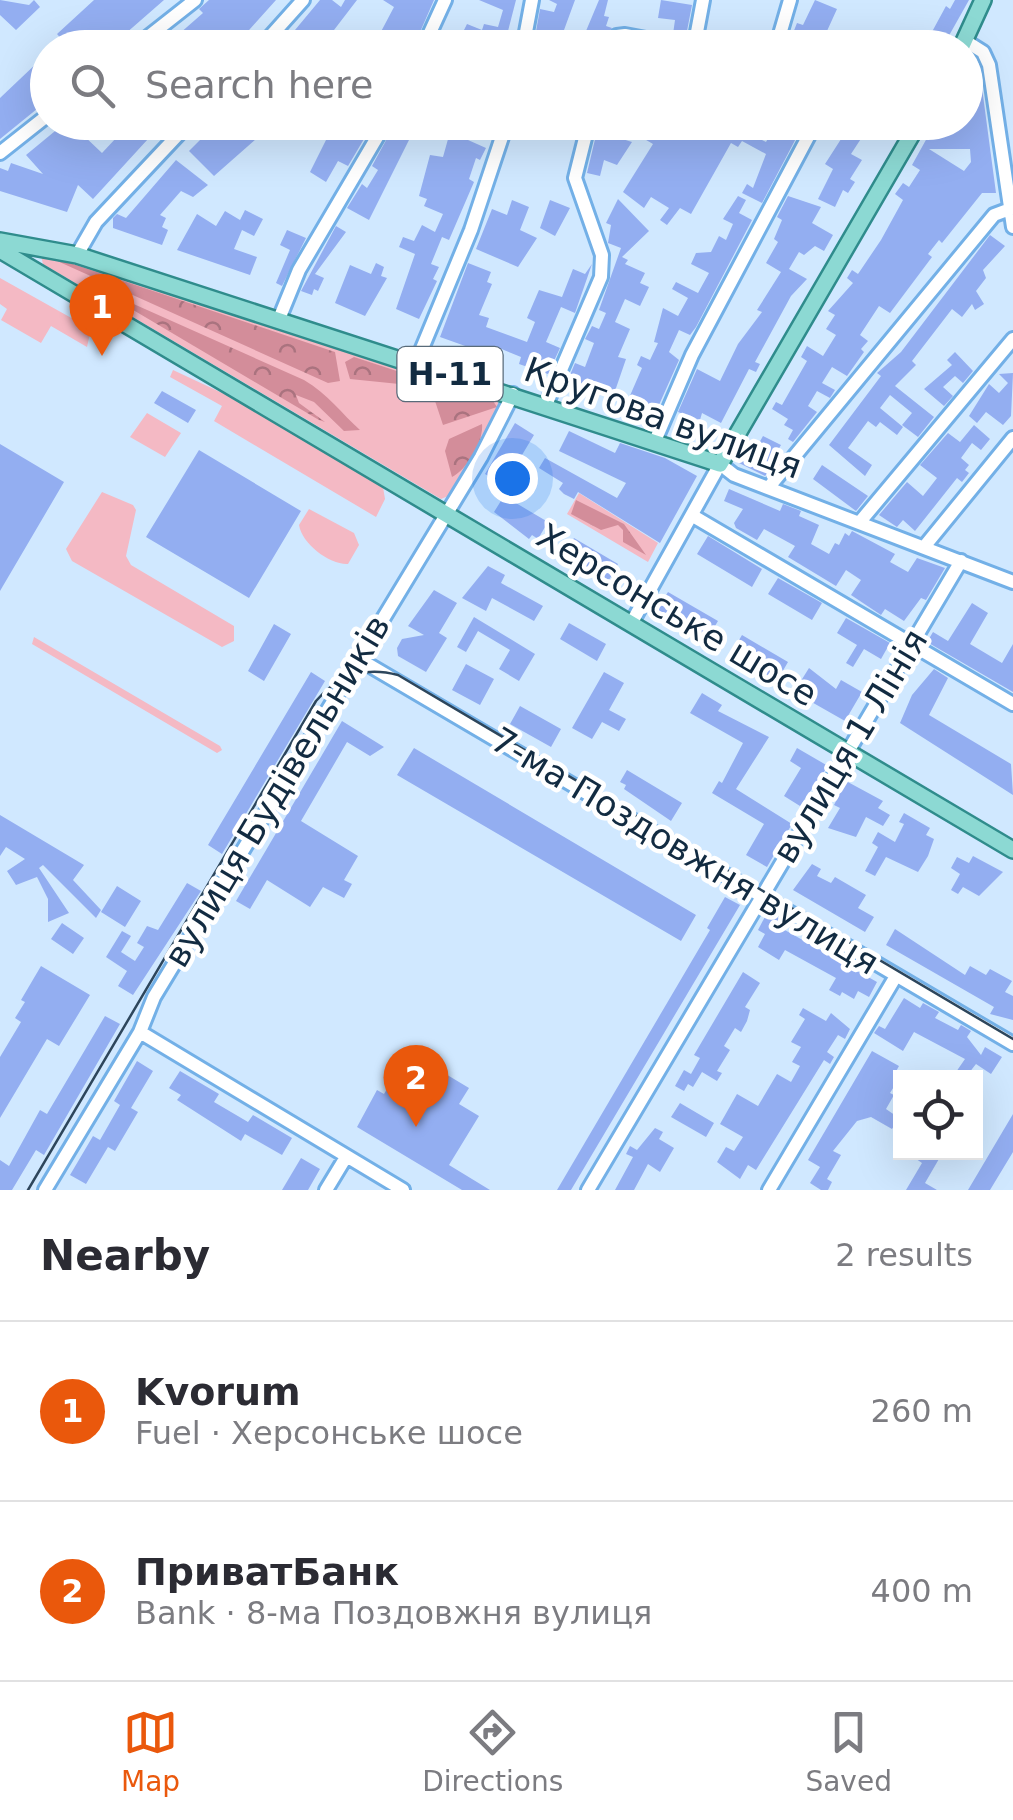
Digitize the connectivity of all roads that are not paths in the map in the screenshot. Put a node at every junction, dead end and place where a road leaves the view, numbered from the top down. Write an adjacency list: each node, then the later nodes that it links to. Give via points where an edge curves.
1 (194, 0): 8 (street)
2 (303, 0): 9 (street)
3 (445, 0): 10 (street)
4 (532, 0): 11 (street)
5 (703, 0): 12 (street)
6 (790, 0): 13 (street)
7 (983, 0): 14 (main road)
8 (156, 30)
9 (276, 30)
10 (431, 30)
11 (526, 30)
12 (697, 30)
13 (781, 30)
14 (969, 30)
15 (983, 52): 24 (street)
16 (30, 130): 23 (street)
17 (173, 140): 28 (street, via 96,222)
18 (375, 140): 29 (street, via 299,270)
19 (502, 140): 31 (street)
20 (585, 140): 33 (street, via 576,188 602,254 601,277)
21 (806, 140): 35 (street, via 692,354)
22 (909, 140): 36 (main road)
23 (0, 153)
24 (1010, 210): 25 (street); 37 (street, via 994,215)
25 (1013, 227)
26 (0, 241): 28 (main road, Кругова вулиця / Н-11)
27 (0, 250): 38 (main road, Херсонське шосе)
28 (77, 256): 29 (main road, Кругова вулиця / Н-11)
29 (279, 320): 31 (main road, Кругова вулиця / Н-11)
30 (1013, 340): 40 (street)
31 (416, 362): 32 (main road, Кругова вулиця / Н-11)
32 (513, 394): 33 (main road, Кругова вулиця / Н-11); 38 (street, вулиця Будівельників)
33 (546, 404): 35 (main road, Кругова вулиця / Н-11)
34 (1013, 438): 41 (street)
35 (656, 442): 36 (main road, Кругова вулиця / Н-11)
36 (720, 464): 37 (street, Кругова вулиця); 39 (street)
37 (769, 488): 40 (street, Кругова вулиця)
38 (446, 513): 44 (main road, Херсонське шосе); 46 (street, вулиця Будівельників)
39 (693, 516): 44 (street); 45 (street)
40 (858, 523): 41 (street, Кругова вулиця)
41 (924, 547): 42 (street, Кругова вулиця)
42 (961, 562): 43 (street, Кругова вулиця); 45 (street, вулиця 1 Лінія)
43 (1013, 582)
44 (632, 622): 48 (main road, Херсонське шосе)
45 (913, 645): 47 (street); 48 (street, вулиця 1 Лінія)
46 (357, 658): 50 (street, 7-ма Поздовжня вулиця); 52 (street, вулиця Будівельників, via 154,997)
47 (1013, 704)
48 (850, 754): 49 (main road, Херсонське шосе); 50 (street, вулиця 1 Лінія)
49 (1013, 850)
50 (760, 894): 51 (street, 7-ма Поздовжня вулиця); 58 (street, вулиця 1 Лінія)
51 (896, 976): 53 (street, 7-ма Поздовжня вулиця); 59 (street)
52 (140, 1032): 54 (street); 55 (street, вулиця Будівельників)
53 (1013, 1044)
54 (346, 1156): 56 (street); 57 (street)
55 (45, 1190)
56 (326, 1190)
57 (403, 1190)
58 (588, 1190)
59 (769, 1190)

